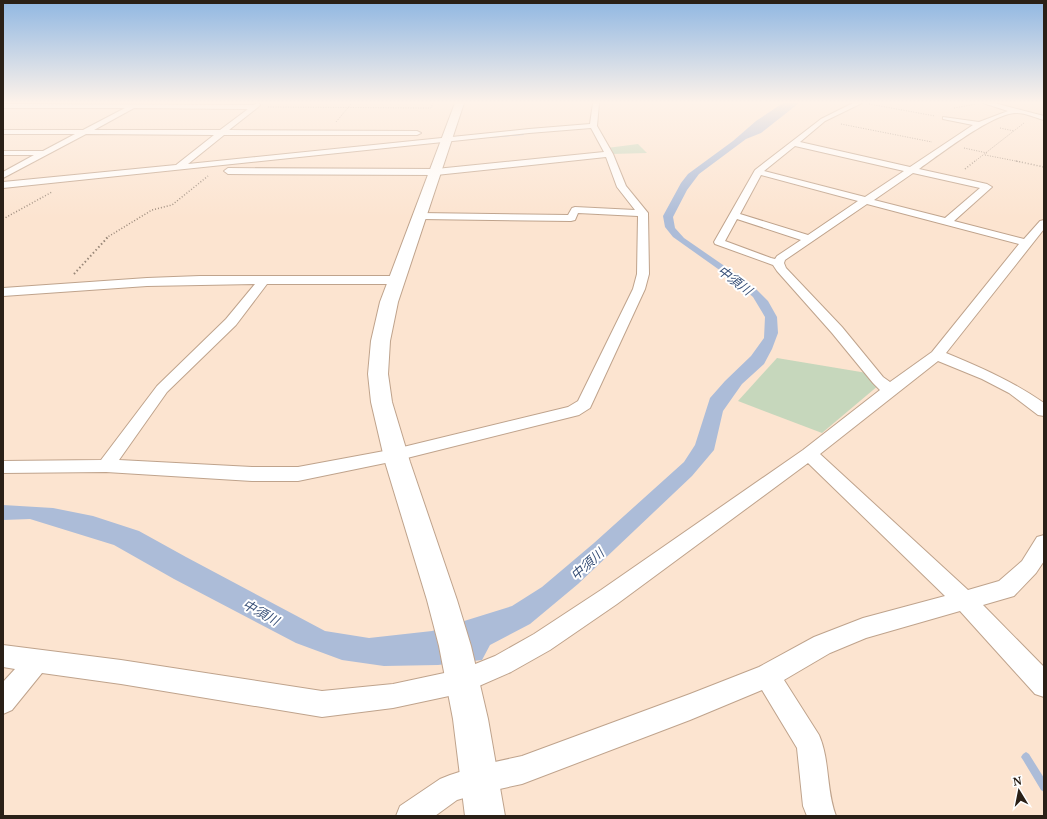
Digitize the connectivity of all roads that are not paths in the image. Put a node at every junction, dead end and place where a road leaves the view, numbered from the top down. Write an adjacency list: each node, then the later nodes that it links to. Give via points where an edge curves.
1 (67, 141): 10 (street)
2 (211, 141): 15 (street)
3 (429, 141): 7 (street)
4 (446, 141): 19 (street)
5 (602, 141): 12 (street)
6 (955, 141): 17 (street)
7 (415, 143): 11 (street)
8 (793, 143): 17 (street); 20 (street)
9 (3, 153): 10 (street)
10 (45, 153): 14 (street)
11 (308, 154): 16 (street); 18 (street)
12 (609, 154): 19 (street); 24 (street, via 622,187)
13 (3, 165): 14 (street)
14 (22, 165): 21 (street)
15 (178, 167): 16 (street); 22 (street)
16 (215, 167): 18 (street)
17 (912, 170): 23 (street); 27 (street, via 988,187)
18 (291, 171): 19 (street)
19 (436, 172): 26 (street)
20 (758, 172): 23 (street); 25 (street)
21 (3, 176)
22 (3, 186)
23 (867, 201): 27 (street); 29 (street)
24 (643, 214): 26 (street, via 575,210 571,218); 39 (street, via 642,274 639,289 584,404 573,410)
25 (733, 215): 29 (street); 31 (street, via 719,242)
26 (420, 216): 33 (street)
27 (947, 222): 30 (street)
28 (1044, 223): 30 (street)
29 (810, 239): 31 (street, via 781,258)
30 (1026, 243): 35 (street)
31 (778, 263): 36 (street, via 878,380)
32 (264, 280): 33 (street); 34 (street, via 154,282); 40 (street, via 231,322 162,389)
33 (397, 280): 39 (street, via 383,326 378,365 381,403)
34 (3, 292)
35 (937, 355): 36 (street); 37 (street, via 1014,390)
36 (890, 390): 38 (street)
37 (1044, 411)
38 (809, 454): 43 (street); 46 (street, via 542,642 503,664)
39 (395, 456): 40 (street, via 298,474); 46 (street, via 449,623)
40 (106, 466): 41 (street)
41 (3, 467)
42 (1044, 543): 43 (street, via 1029,567 1006,589)
43 (964, 600): 47 (street, via 863,628 822,645); 48 (street)
44 (3, 656): 45 (street)
45 (36, 661): 46 (street, via 322,704 393,696); 49 (street)
46 (461, 674): 50 (street)
47 (767, 676): 50 (street, via 522,770); 53 (street, via 810,744 817,806)
48 (1044, 685)
49 (3, 701)
50 (481, 779): 51 (street, via 450,789); 52 (street)
51 (410, 816)
52 (486, 816)
53 (822, 816)

